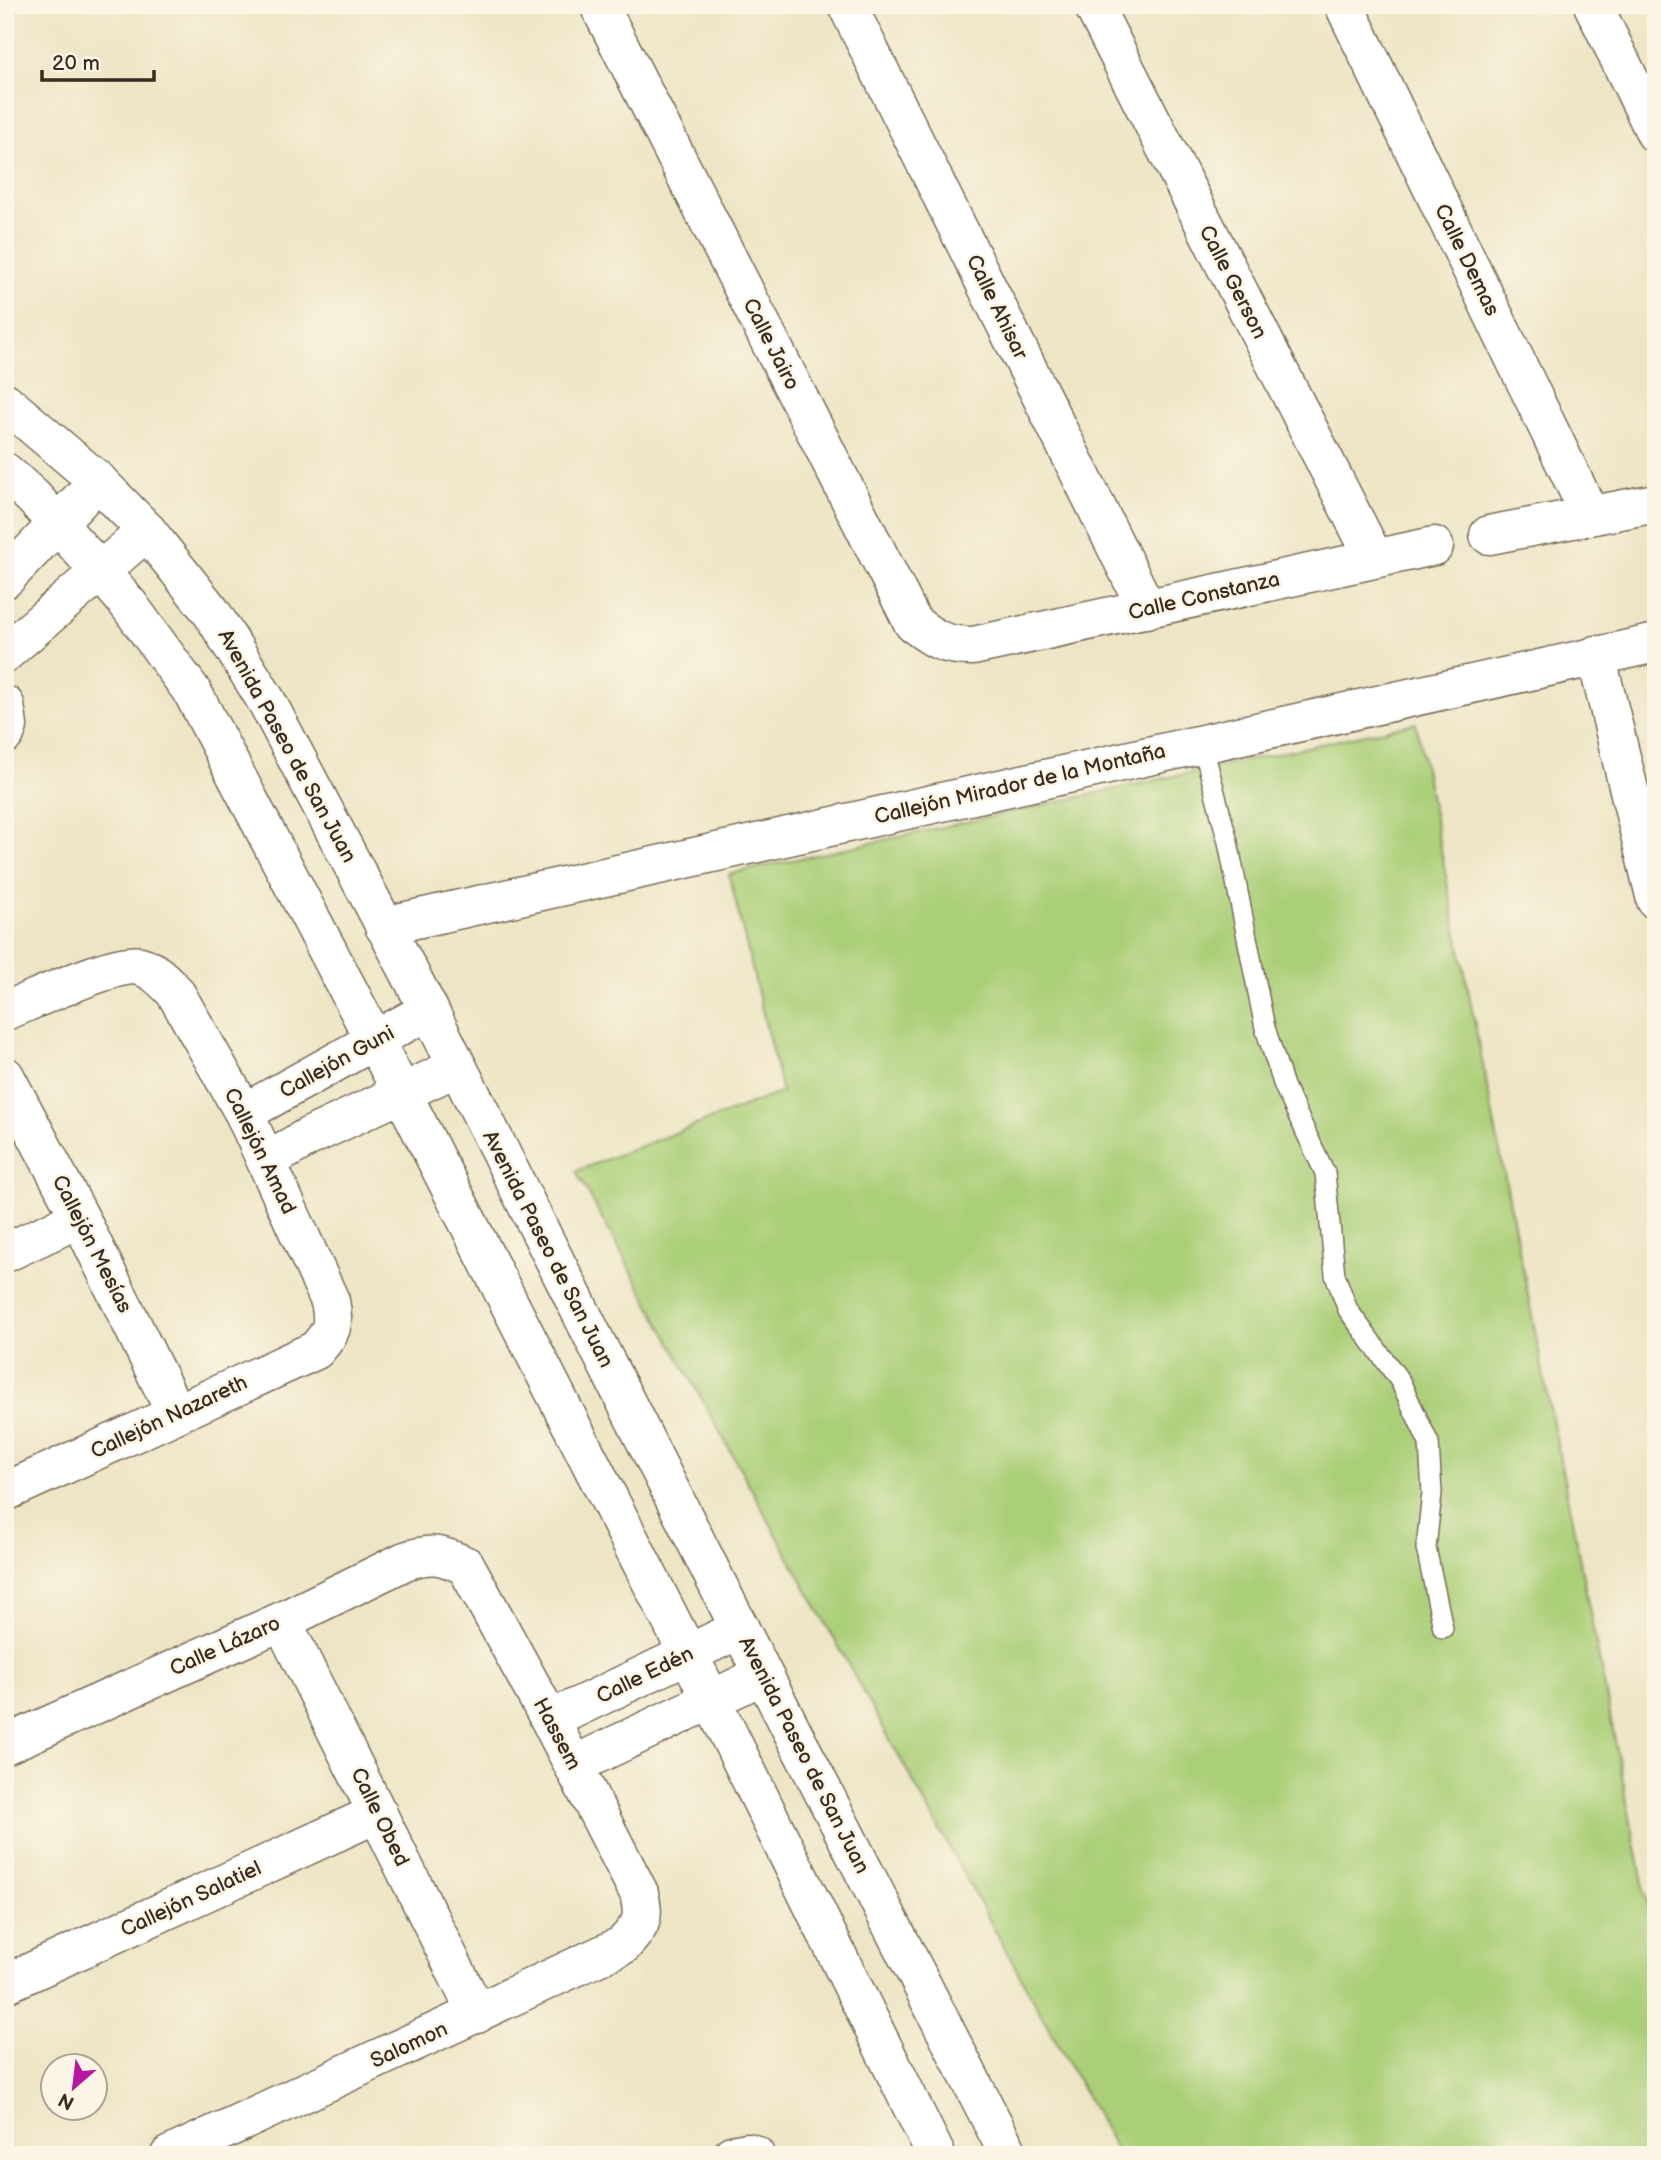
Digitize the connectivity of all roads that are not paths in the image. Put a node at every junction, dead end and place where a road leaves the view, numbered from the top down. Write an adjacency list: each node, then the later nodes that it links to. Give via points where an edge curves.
1 (599, 5): 21 (street, Calle Jairo, via 913,623 952,646)
2 (847, 5): 19 (street, Calle Ahisar)
3 (1093, 5): 16 (street, Calle Gerson)
4 (1344, 5): 11 (street, Calle Demas)
5 (1593, 5): 6 (street)
6 (1656, 134)
7 (5, 402): 9 (street, Avenida Paseo de San Juan)
8 (5, 472): 12 (street)
9 (98, 481): 12 (street); 13 (street, Avenida Paseo de San Juan)
10 (1656, 503): 11 (street)
11 (1590, 515): 14 (street)
12 (59, 524): 17 (street); 18 (street)
13 (147, 531): 17 (street); 28 (street, Avenida Paseo de San Juan, via 212,613 267,702)
14 (1489, 535)
15 (1434, 546): 16 (street, Calle Constanza)
16 (1374, 558): 19 (street, Calle Constanza)
17 (99, 570): 22 (street); 31 (street, via 193,693)
18 (5, 579)
19 (1147, 609): 21 (street, Calle Constanza)
20 (1656, 643): 23 (street, Callejón Mirador de la Montaña)
21 (974, 646)
22 (5, 653)
23 (1596, 655): 26 (street, Callejón Mirador de la Montaña); 27 (street)
24 (5, 705): 25 (street)
25 (5, 734)
26 (1202, 743): 28 (street, Callejón Mirador de la Montaña); 44 (lane, via 1228,842 1265,1028 1284,1086 1325,1173 1335,1275 1348,1310 1400,1381 1429,1443 1432,1493 1426,1548)
27 (1656, 900)
28 (384, 926): 29 (street, Avenida Paseo de San Juan)
29 (429, 1010): 31 (street, Callejón Guni); 32 (street, Avenida Paseo de San Juan)
30 (5, 1012): 35 (street, Callejón Amad, via 117,967 139,966 160,976 175,992)
31 (375, 1042): 34 (street); 35 (street, Callejón Guni)
32 (457, 1067): 34 (street); 45 (street, Avenida Paseo de San Juan)
33 (5, 1076): 37 (street, Callejón Mesías)
34 (402, 1093): 36 (street); 46 (street)
35 (244, 1113): 36 (street, Callejón Amad)
36 (267, 1161): 39 (street, Callejón Amad, via 330,1301 334,1320)
37 (80, 1219): 38 (street); 40 (street, Callejón Mesías)
38 (5, 1252)
39 (328, 1336): 40 (street, Callejón Nazareth, via 316,1350)
40 (176, 1414): 41 (street, Callejón Nazareth)
41 (5, 1492)
42 (446, 1556): 43 (street, Calle Lázaro, via 426,1554 405,1561); 49 (street, Hassem, via 466,1566)
43 (282, 1621): 50 (street, Calle Lázaro); 52 (street, Calle Obed)
44 (1443, 1628)
45 (740, 1629): 46 (street, Calle Edén); 47 (street, Avenida Paseo de San Juan)
46 (688, 1654): 48 (street); 49 (street, Calle Edén)
47 (763, 1675): 48 (street); 60 (street, Avenida Paseo de San Juan)
48 (711, 1699): 51 (street); 59 (street)
49 (550, 1720): 51 (street, Hassem)
50 (5, 1745)
51 (574, 1765): 53 (street, Hassem, via 639,1893)
52 (377, 1813): 54 (street, Callejón Salatiel); 55 (street, Calle Obed)
53 (641, 1926): 55 (street, Salomon, via 624,1945)
54 (5, 1984)
55 (477, 2014): 56 (street, Salomon)
56 (170, 2155)
57 (732, 2155): 58 (street)
58 (755, 2155)
59 (936, 2155)
60 (1009, 2155)

